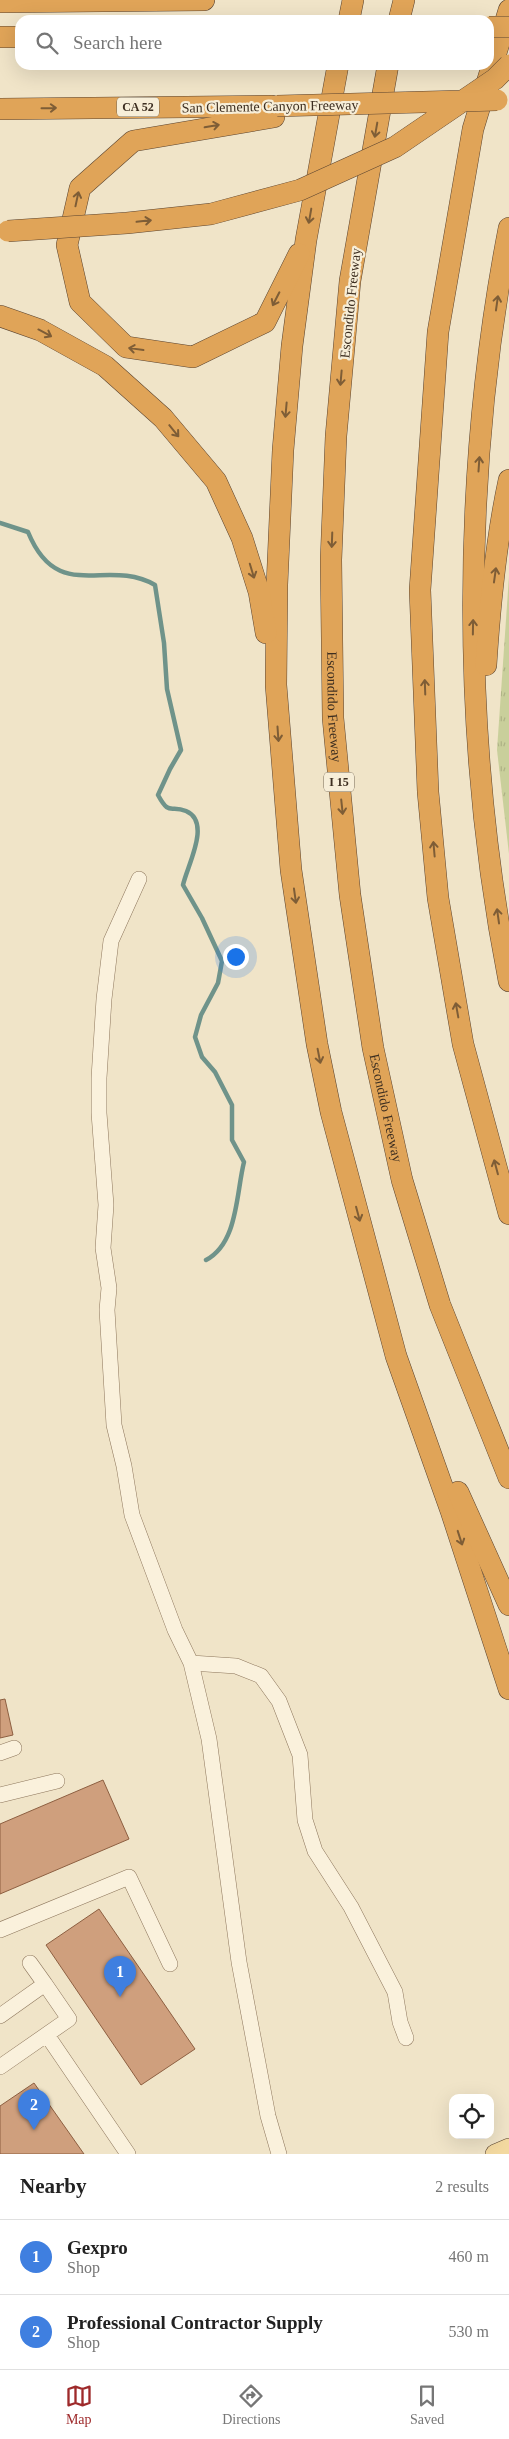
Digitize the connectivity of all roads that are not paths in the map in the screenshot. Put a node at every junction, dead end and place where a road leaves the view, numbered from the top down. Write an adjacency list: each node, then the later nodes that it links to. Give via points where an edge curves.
1 (204, 0): 4 (highway)
2 (353, 0): 6 (highway)
3 (404, 0): 7 (highway)
4 (0, 2)
5 (509, 10): 12 (highway, one-way to 5)
6 (350, 15)
7 (400, 15)
8 (494, 27): 9 (highway, bridge)
9 (509, 27)
10 (0, 37): 11 (highway)
11 (15, 37)
12 (494, 60)
13 (509, 65): 21 (highway, one-way to 13, bridge, via 211,214 300,190 395,147 495,79)
14 (337, 70): 22 (highway, one-way to 22)
15 (387, 70): 31 (highway, Escondido Freeway / I 15, one-way to 31, via 350,281 336,436 331,560 333,718 350,895 373,1048 402,1180 440,1305)
16 (491, 70): 29 (highway, one-way to 16, via 463,1044 438,898 428,792 420,590 438,332 473,129)
17 (509, 100): 19 (highway, San Clemente Canyon Freeway, bridge, via 348,104)
18 (0, 109): 19 (highway, San Clemente Canyon Freeway / CA 52, one-way to 19)
19 (275, 112): 22 (highway, one-way to 19, via 265,322 193,357 126,347 80,302 67,245 80,188 133,141)
20 (509, 228): 26 (highway, one-way to 20, via 473,633 478,468 487,372)
21 (4, 231)
22 (306, 240): 25 (highway, one-way to 25, via 282,450)
23 (0, 316): 25 (highway, one-way to 25, via 40,330 105,366 164,418 216,481 242,538 259,592)
24 (509, 480): 26 (highway, one-way to 24, via 489,613)
25 (276, 685): 30 (highway, one-way to 30, via 291,870 317,1044 331,1112)
26 (480, 763): 28 (highway, one-way to 26, via 485,822)
27 (139, 879): 33 (lane, via 112,941 99,1078 98,1113 106,1205 103,1248 109,1288 107,1310 114,1425 132,1515 175,1630)
28 (509, 981)
29 (509, 1214)
30 (379, 1292): 32 (highway, via 435,1438); 34 (highway, one-way to 34, via 396,1356)
31 (509, 1478)
32 (509, 1606)
33 (191, 1663): 43 (lane, via 236,1666 260,1676 279,1701 300,1755 305,1820 316,1851 351,1907 395,1992); 47 (lane, via 209,1739 238,1962 268,2116)
34 (509, 1689)
35 (57, 1781): 36 (lane)
36 (0, 1795)
37 (0, 1930): 39 (lane, via 129,1876)
38 (30, 1963): 40 (lane)
39 (170, 1964)
40 (46, 1984): 41 (lane); 42 (lane, via 69,2019)
41 (2, 2009)
42 (46, 2035): 44 (lane); 46 (lane)
43 (406, 2038)
44 (0, 2067)
45 (509, 2148): 48 (main road)
46 (128, 2154)
47 (279, 2154)
48 (495, 2154)

